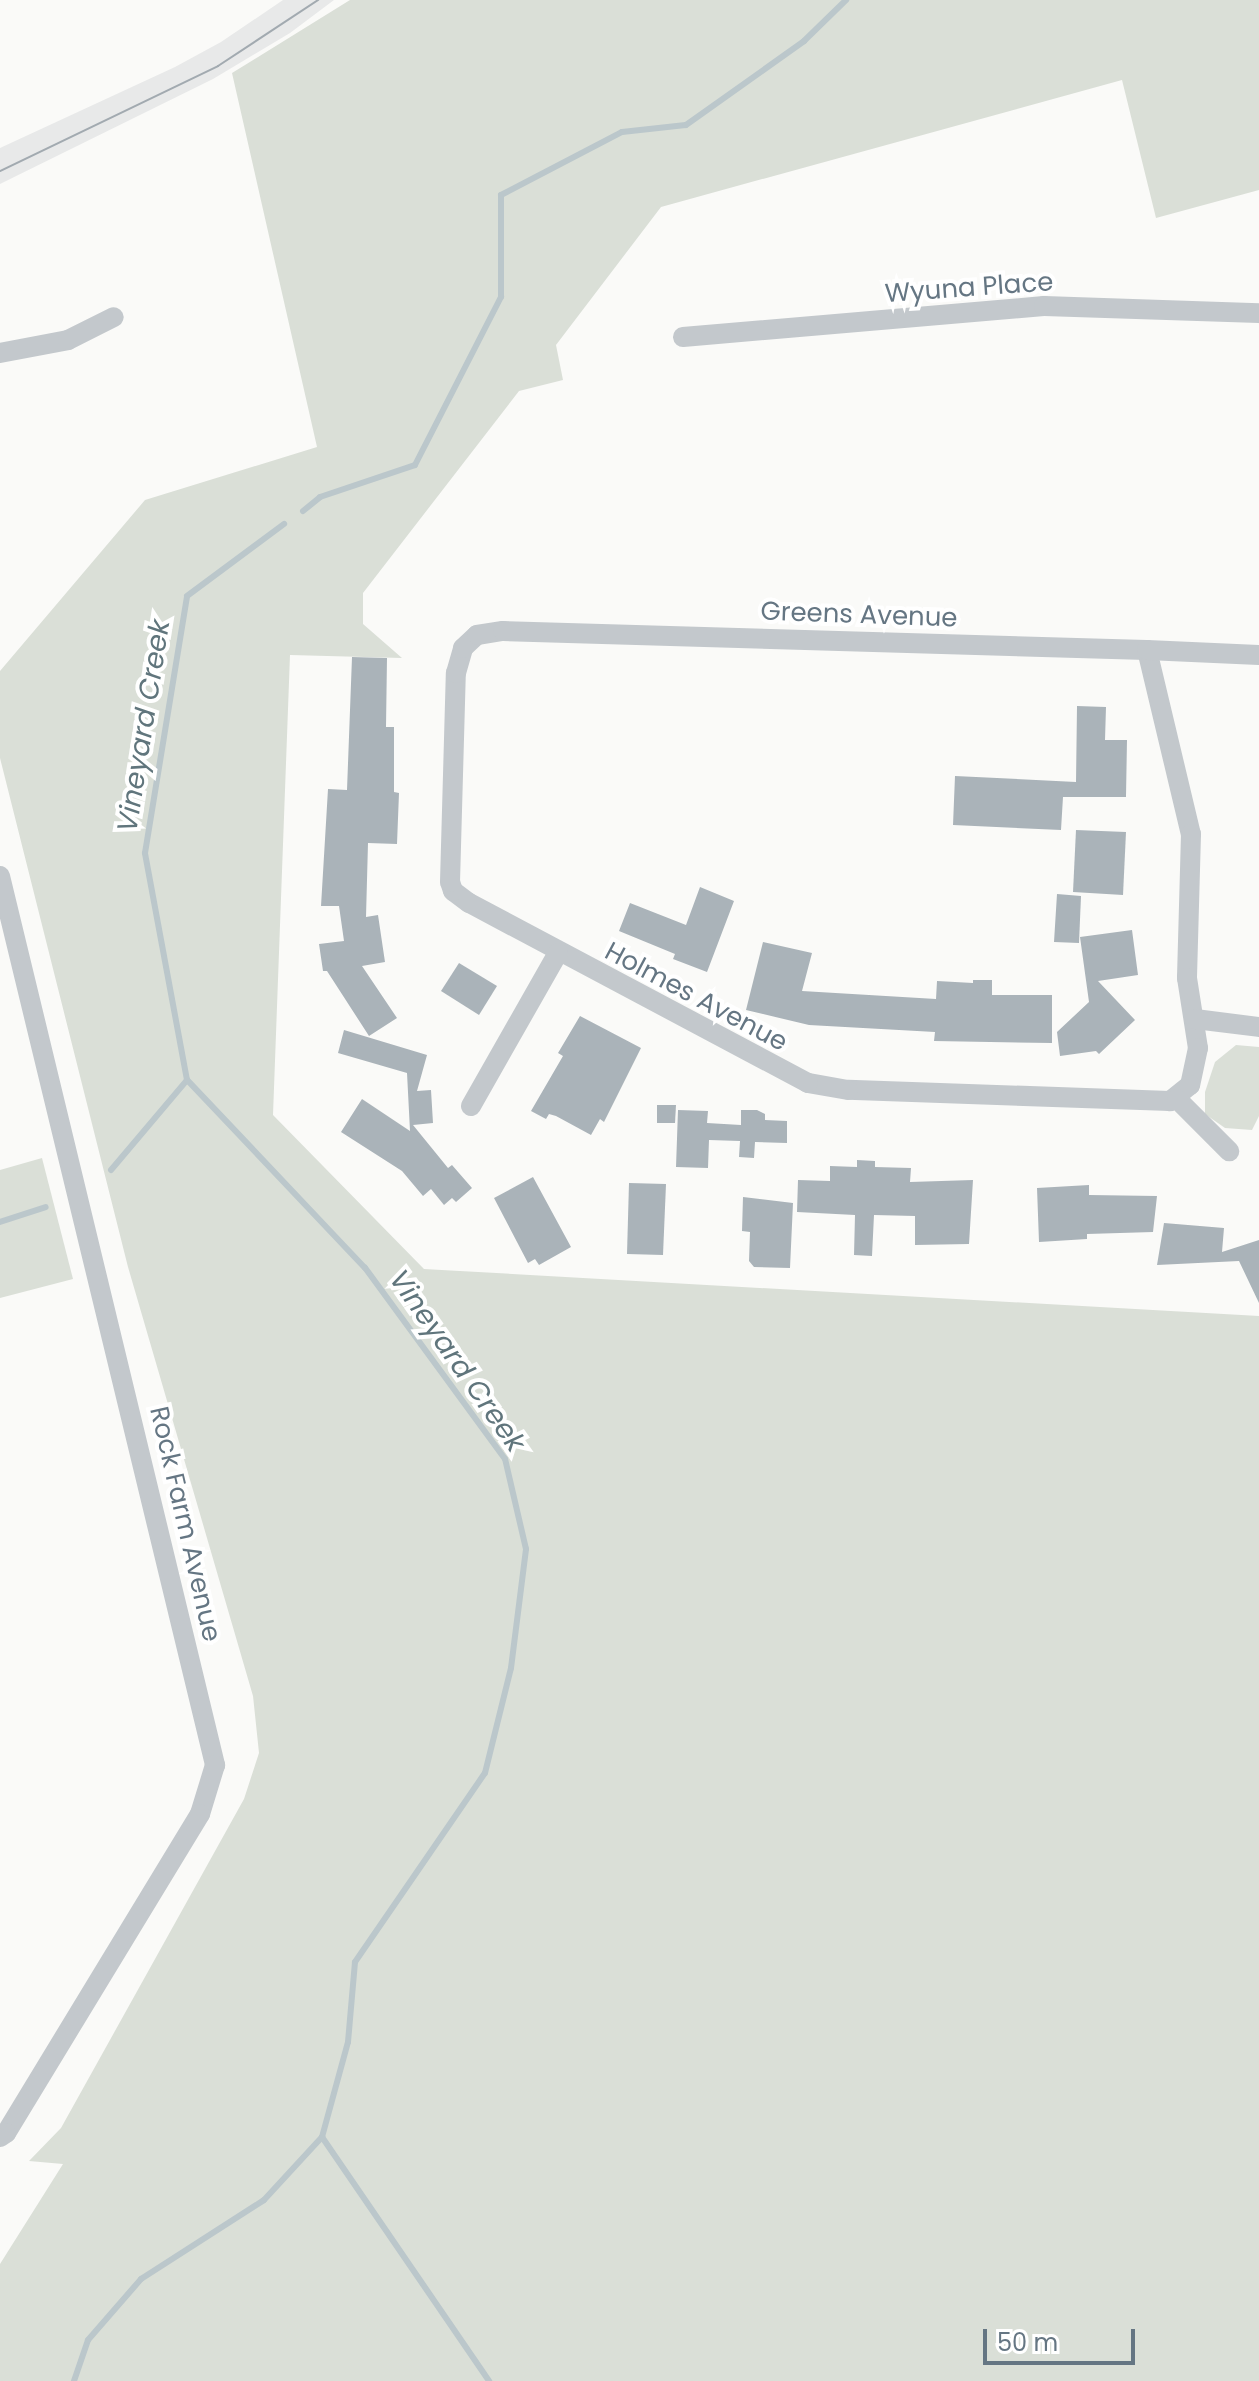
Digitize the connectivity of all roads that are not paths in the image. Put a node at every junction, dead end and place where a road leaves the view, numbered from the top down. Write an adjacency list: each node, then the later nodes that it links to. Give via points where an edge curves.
1 (1259, 313): 3 (street, Wyuna Place, via 1044,306)
2 (114, 317): 4 (street, via 68,340)
3 (683, 337)
4 (0, 353)
5 (463, 648): 6 (street, Greens Avenue, via 477,635 503,631); 9 (street, Holmes Avenue, via 456,673 450,882 461,899)
6 (1147, 650): 7 (street, Greens Avenue); 10 (street, via 1191,834 1187,978)
7 (1259, 655)
8 (0, 876): 15 (street, Rock Farm Avenue, via 215,1765 200,1814)
9 (558, 953): 12 (street, Holmes Avenue, via 789,1075 828,1088); 13 (street)
10 (1195, 1019): 11 (street); 12 (street, via 1198,1048 1193,1076)
11 (1259, 1027)
12 (1177, 1099): 14 (street)
13 (471, 1106)
14 (1229, 1151)
15 (0, 2137)

